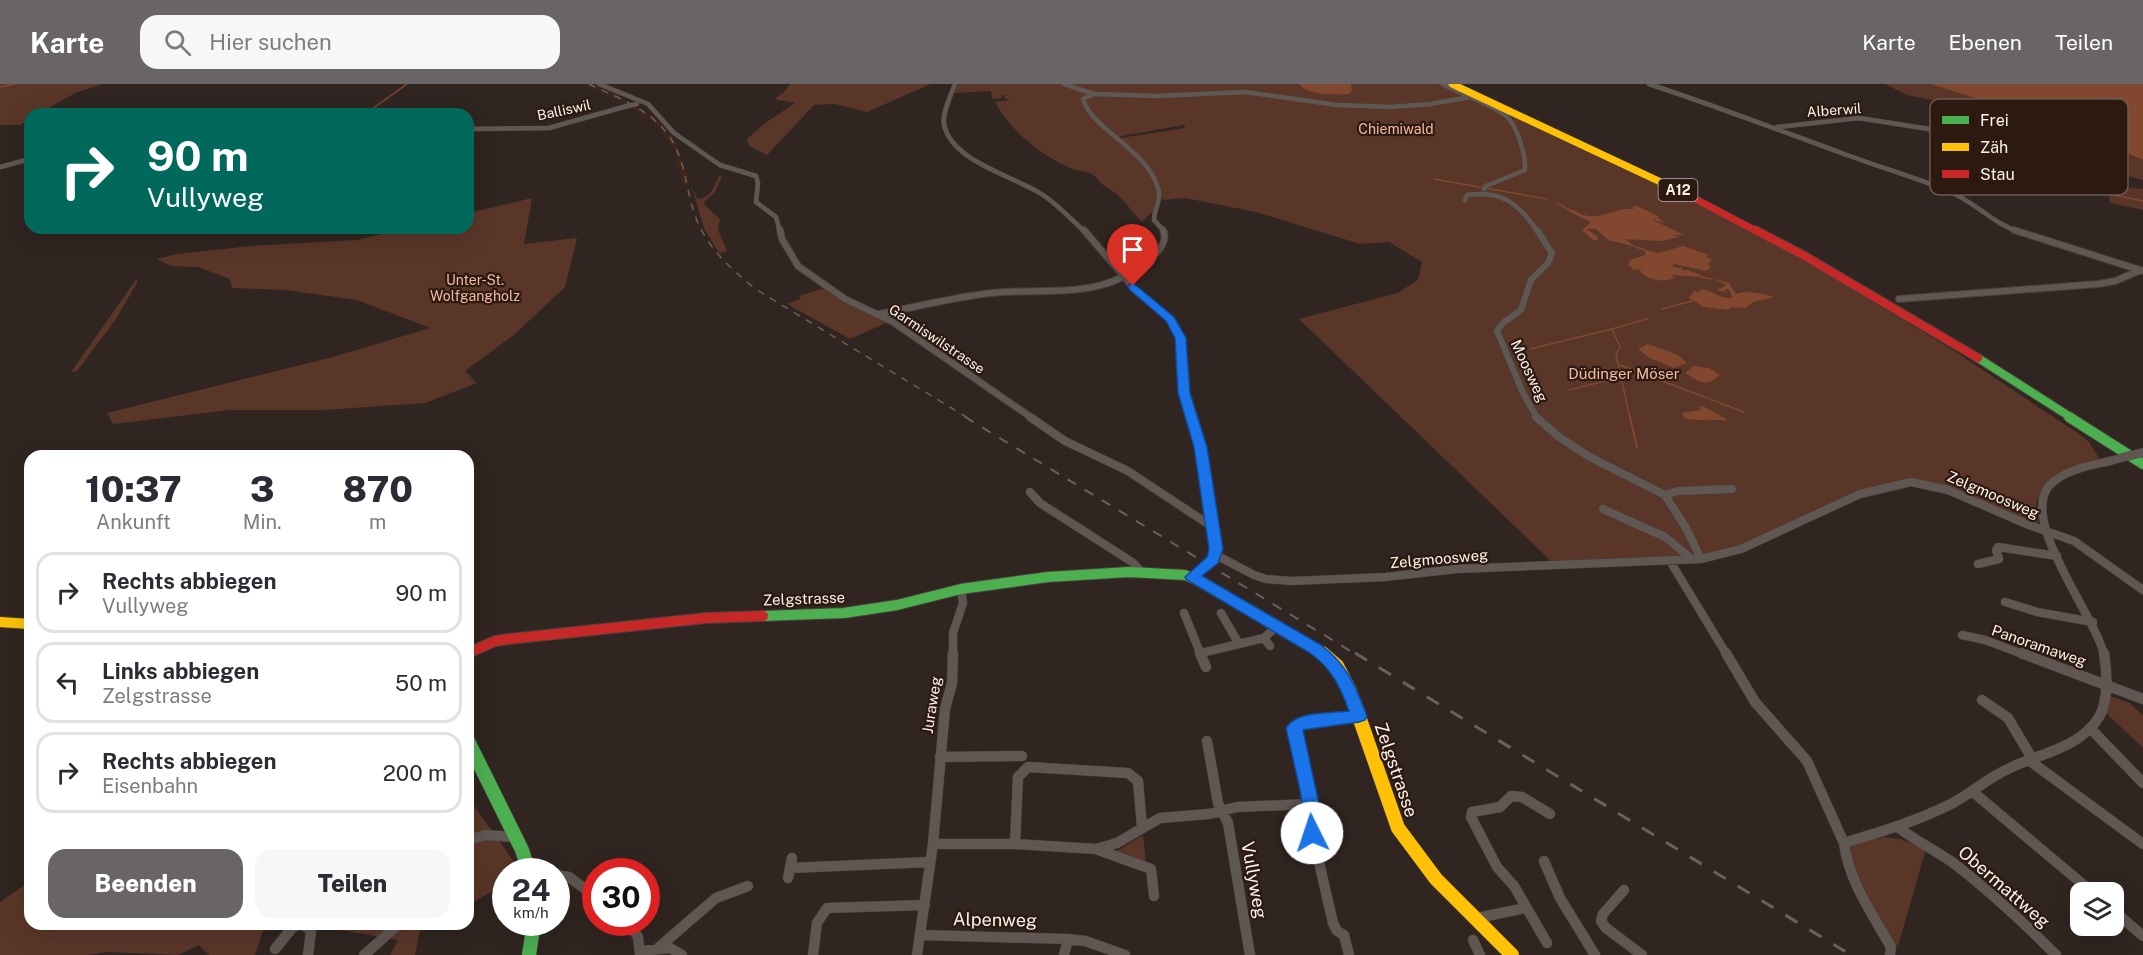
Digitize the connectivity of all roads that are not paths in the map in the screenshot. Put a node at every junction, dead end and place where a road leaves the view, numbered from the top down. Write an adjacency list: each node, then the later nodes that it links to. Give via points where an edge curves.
1 (599, 84): 10 (street, Balliswil)
2 (955, 84): 23 (street, via 943,121 951,141 976,161 1045,196 1089,234)
3 (1064, 84): 8 (street)
4 (1442, 84): 9 (street)
5 (1452, 84): 28 (main road, A12, via 1671,187 1810,259 1951,342)
6 (1458, 84): 27 (main road, A12, via 1676,185 1816,258 1977,352)
7 (1649, 84): 11 (street)
8 (1094, 94): 9 (street, via 1245,92 1338,105 1391,107); 23 (street, via 1083,98 1083,106 1143,162 1161,197 1154,220 1165,232 1165,240 1160,250)
9 (1470, 97): 17 (street, via 1507,116 1526,158 1522,173)
10 (639, 103): 12 (street, Balliswil, bridge, via 549,128); 25 (street, Garmiswilstrasse, via 652,108 674,133 720,165 756,176 756,202 776,217 780,235 798,266 845,299)
11 (1776, 128): 13 (street, Alberwil, via 1859,118); 16 (street)
12 (474, 129)
13 (1929, 129)
14 (24, 161): 15 (street)
15 (0, 167)
16 (1930, 184)
17 (1485, 187): 18 (street); 19 (street)
18 (1475, 193): 19 (street, Moosweg); 21 (street)
19 (1492, 195): 31 (street, Moosweg, via 1520,208 1552,253 1546,266 1531,280 1521,310 1497,331 1531,410 1574,447)
20 (1957, 195): 22 (street, via 2014,230)
21 (1465, 200)
22 (2142, 270): 24 (street, via 2115,282)
23 (1125, 276): 25 (street, via 1086,291 991,293); 33 (street, via 1170,320 1180,338 1184,393 1200,447)
24 (1899, 299)
25 (879, 314): 33 (street, Garmiswilstrasse, via 1065,441 1128,471)
26 (2143, 452): 34 (street, bridge, via 2067,474 2048,487 2040,506)
27 (2143, 457)
28 (2143, 464)
29 (1732, 489): 31 (street)
30 (1030, 492): 40 (street, via 1040,503)
31 (1665, 495): 37 (street, Moosweg, via 1686,528)
32 (1603, 509): 37 (street, via 1665,537)
33 (1212, 526): 36 (street)
34 (2046, 532): 35 (street); 37 (street, Zelgmoosweg, via 1948,490 1924,483 1899,483 1860,494 1741,549); 43 (street, Zelgmoosweg, via 2082,545)
35 (2057, 556): 39 (street, via 1998,547 1999,559); 48 (street)
36 (1213, 558): 38 (street, Zelgmoosweg, via 1266,579 1292,581 1476,568); 41 (street, bridge)
37 (1697, 559): 38 (street, Zelgmoosweg)
38 (1670, 561): 77 (street, via 1755,702 1807,761)
39 (1978, 564)
40 (1142, 572): 41 (main road, Zelgstrasse); 42 (main road, Zelgstrasse, via 1078,574)
41 (1192, 577): 50 (main road, Zelgstrasse)
42 (961, 589): 55 (main road, Zelgstrasse, via 844,613 706,618 509,639); 66 (street, Juraweg, via 963,603 953,633 952,683)
43 (2143, 590)
44 (2005, 602): 48 (street)
45 (1184, 613): 56 (street)
46 (1221, 614): 53 (street)
47 (0, 622): 49 (main road)
48 (2093, 622): 58 (street, via 2103,651)
49 (24, 624)
50 (1277, 626): 52 (street); 61 (main road, Zelgstrasse, via 1337,666)
51 (1962, 635): 58 (street, Panoramaweg)
52 (1264, 638): 53 (street); 54 (street)
53 (1239, 644): 56 (street)
54 (1270, 646)
55 (474, 650)
56 (1201, 653): 57 (street)
57 (1206, 667)
58 (2106, 684): 59 (street, Panoramaweg); 62 (street, via 2103,708)
59 (2143, 699)
60 (1982, 700): 67 (street, via 2008,717)
61 (1359, 716): 70 (street, via 1300,723 1294,728); 92 (main road, Zelgstrasse, via 1401,834 1441,884)
62 (2090, 728): 67 (street, via 2065,745); 68 (street)
63 (1208, 741): 71 (street, Vullyweg, via 1218,803)
64 (474, 753): 75 (main road)
65 (1022, 756): 66 (street, Juraweg)
66 (940, 757): 78 (street, Juraweg)
67 (2031, 760): 69 (street, via 2008,769); 80 (street)
68 (2143, 783)
69 (1973, 792): 74 (street); 86 (street)
70 (1311, 804): 71 (street); 116 (street, via 1307,810 1334,923 1344,935)
71 (1224, 811): 73 (street, via 1176,815); 115 (street, Vullyweg)
72 (1550, 814): 91 (street, via 1515,796 1500,807 1472,812 1497,867)
73 (1144, 826): 79 (street, via 1138,781 1128,773 1028,767 1018,777); 81 (street, via 1132,836)
74 (1898, 827): 77 (street); 122 (street, Obermattweg, via 1955,864 2007,906)
75 (515, 837): 76 (street); 82 (main road)
76 (474, 838)
77 (1844, 843): 121 (street, via 1845,858 1891,947)
78 (933, 844): 79 (street); 84 (street, Juraweg)
79 (1015, 844): 81 (street)
80 (2143, 844)
81 (1096, 849): 89 (street, via 1151,869)
82 (523, 858)
83 (1544, 861): 119 (street, via 1552,885)
84 (930, 862): 85 (street); 90 (street, Juraweg)
85 (790, 868)
86 (2080, 882)
87 (748, 886): 104 (street, via 716,898)
88 (1624, 890): 120 (street, via 1601,921)
89 (1154, 896)
90 (925, 905): 97 (street, Juraweg); 111 (street, via 827,908 817,924)
91 (1526, 908): 92 (street); 103 (street)
92 (1477, 918): 118 (main road, Zelgstrasse)
93 (2124, 920): 100 (street)
94 (291, 930): 105 (street)
95 (310, 930): 107 (street)
96 (392, 930): 108 (street)
97 (921, 935): 101 (street, Alpenweg); 112 (street, Juraweg)
98 (532, 936): 109 (main road)
99 (637, 936): 106 (street)
100 (2143, 936)
101 (1068, 939): 113 (street); 114 (street, Alpenweg)
102 (1473, 940): 117 (street)
103 (1547, 943)
104 (658, 948): 106 (street); 110 (street, via 670,948)
105 (275, 949)
106 (640, 953)
107 (308, 955)
108 (364, 955)
109 (529, 955)
110 (682, 955)
111 (813, 955)
112 (917, 955)
113 (1064, 955)
114 (1125, 955)
115 (1250, 955)
116 (1349, 955)
117 (1480, 955)
118 (1512, 955)
119 (1595, 955)
120 (1642, 955)
121 (1890, 955)
122 (2056, 955)

